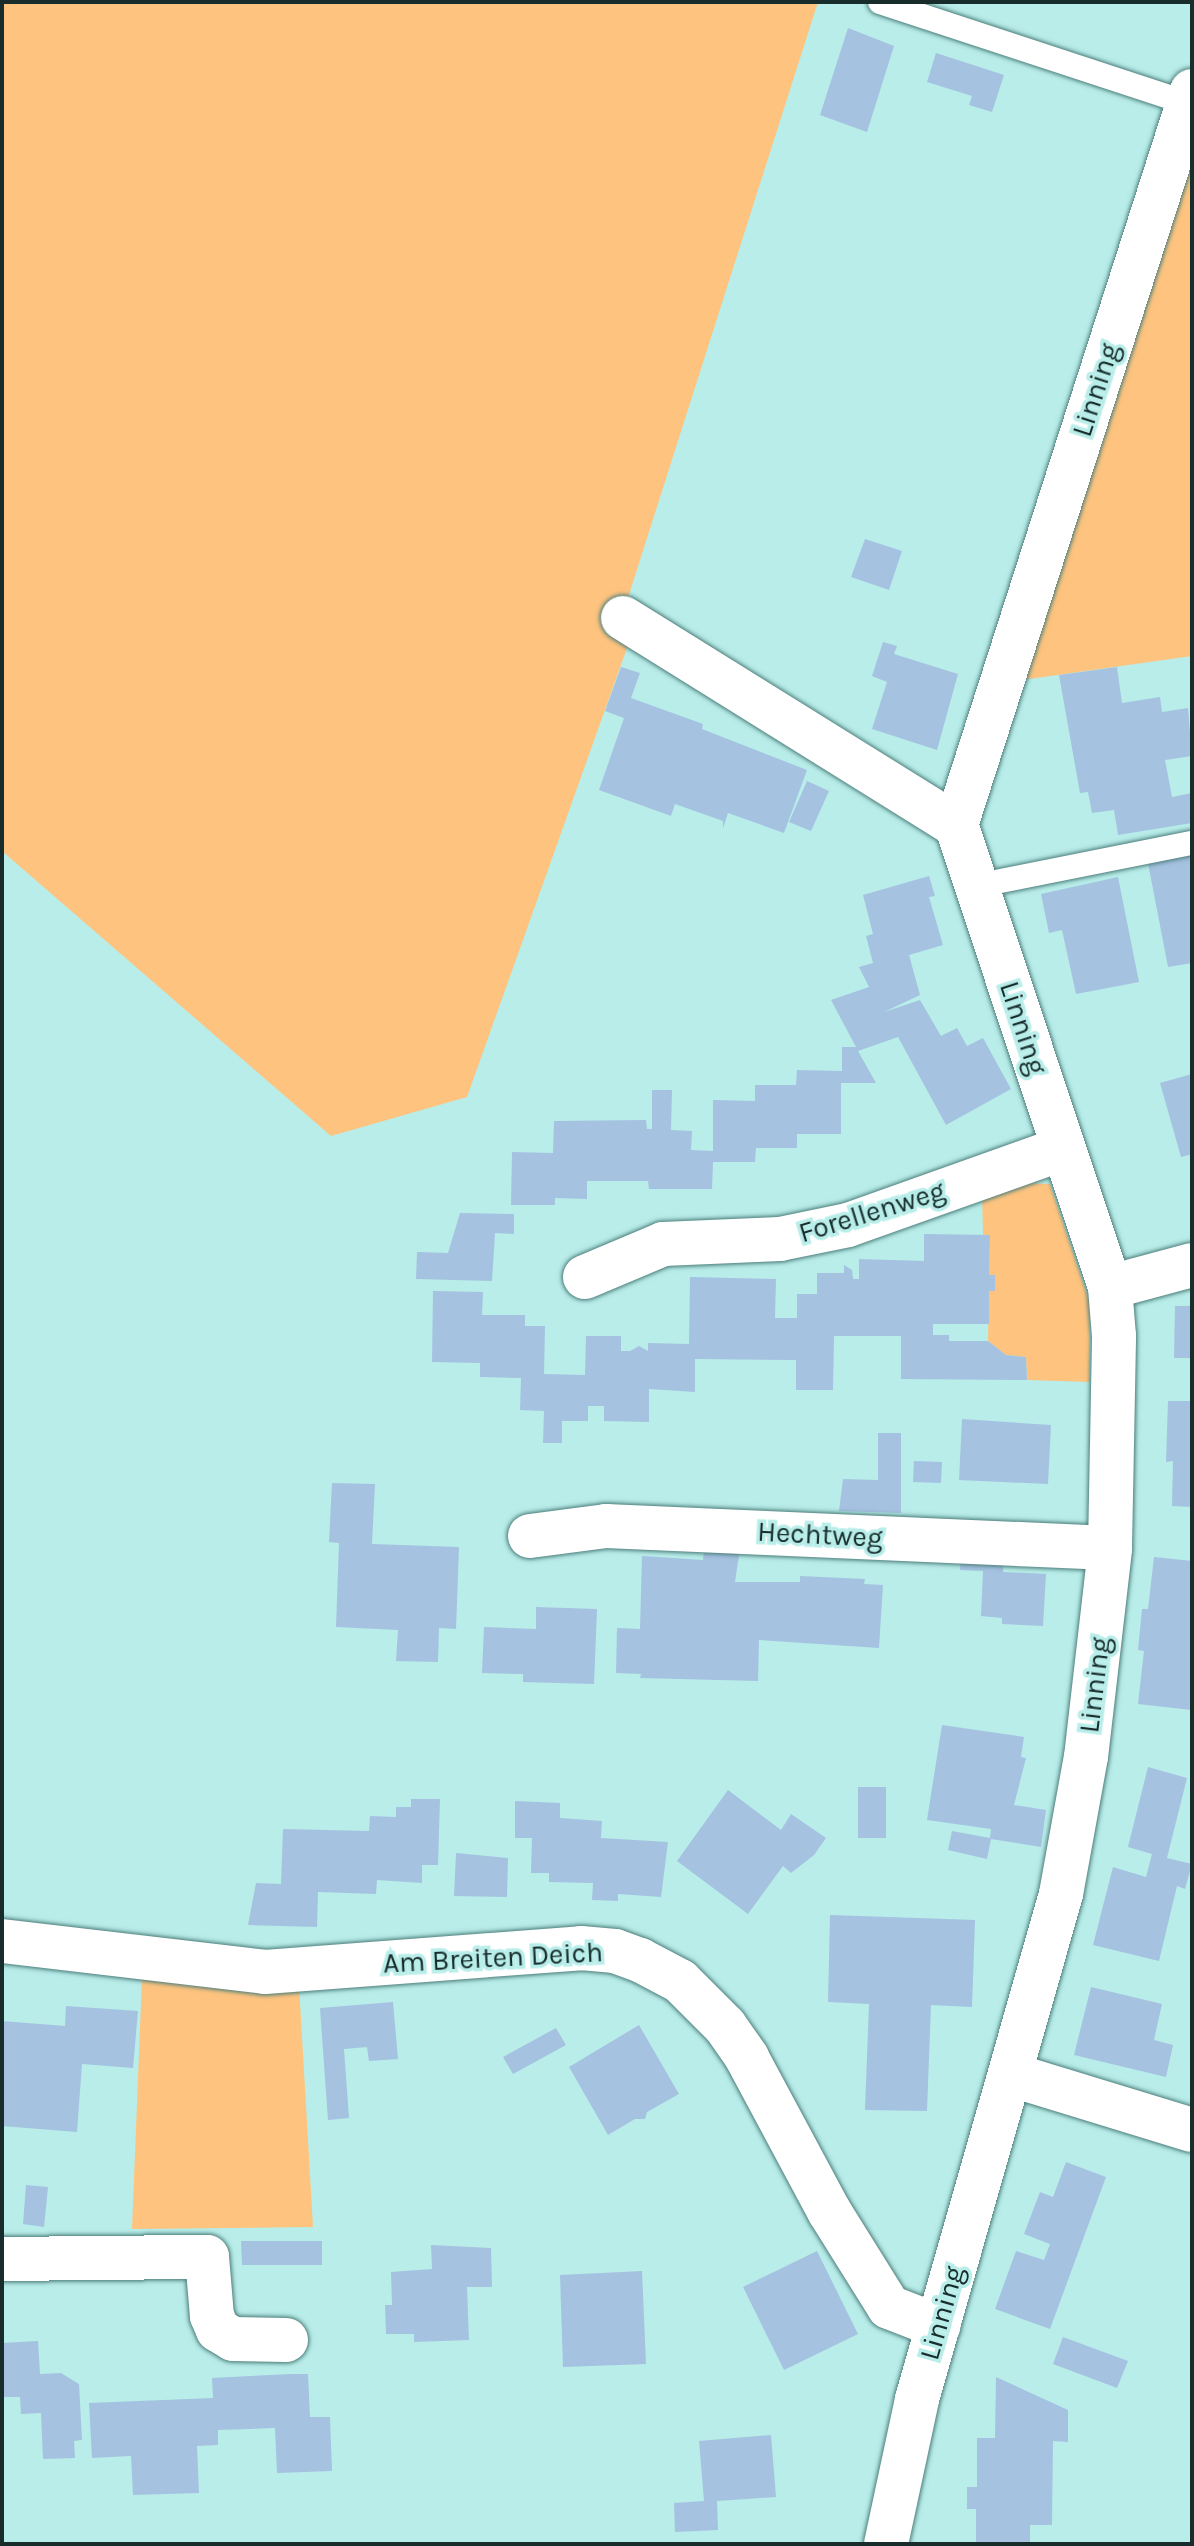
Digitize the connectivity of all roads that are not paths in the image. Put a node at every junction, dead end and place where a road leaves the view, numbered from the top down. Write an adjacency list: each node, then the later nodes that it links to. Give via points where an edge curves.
1 (880, 2): 2 (lane)
2 (1190, 97): 4 (street, Linning)
3 (623, 618): 4 (street)
4 (956, 825): 6 (street, Linning)
5 (1192, 843): 6 (lane)
6 (976, 886): 7 (street, Linning, via 1051,1080)
7 (1062, 1149): 9 (street, Forellenweg, via 848,1225 780,1239 663,1244); 10 (street, Linning)
8 (1192, 1265): 10 (street)
9 (585, 1277)
10 (1110, 1287): 12 (street, Linning)
11 (530, 1536): 12 (street, Hechtweg, via 606,1526)
12 (1110, 1548): 14 (street, Linning, via 1075,1825)
13 (2, 1941): 17 (street, Am Breiten Deich, via 265,1972 581,1948 640,1960 680,1981 725,2026 889,2307)
14 (1012, 2075): 15 (street); 17 (street, Linning)
15 (1192, 2130)
16 (2, 2259): 18 (street, via 207,2257 218,2330 233,2339)
17 (938, 2326): 19 (street, Linning)
18 (286, 2340)
19 (886, 2544)

